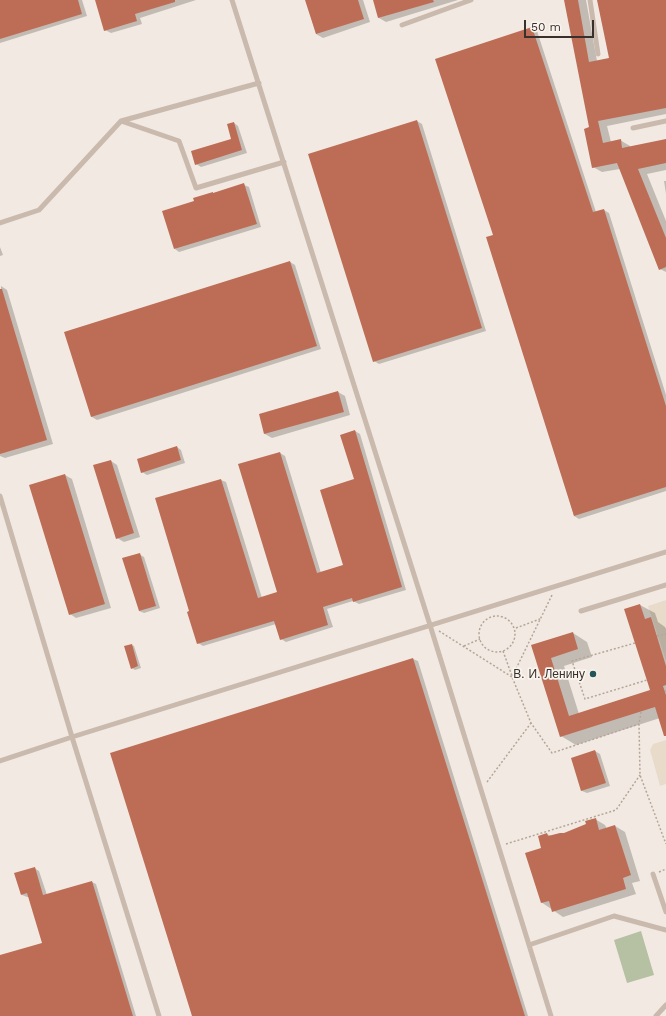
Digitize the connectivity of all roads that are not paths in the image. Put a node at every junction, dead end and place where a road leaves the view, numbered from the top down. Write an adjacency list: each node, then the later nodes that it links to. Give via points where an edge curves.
1 (232, 0): 6 (lane)
2 (471, 0): 4 (lane)
3 (590, 0): 5 (lane)
4 (402, 26)
5 (598, 54)
6 (259, 83): 7 (lane); 10 (lane)
7 (121, 121): 10 (lane, via 179,141 196,188); 11 (lane, via 39,210)
8 (666, 121): 9 (lane)
9 (632, 128)
10 (284, 162): 16 (lane)
11 (0, 223)
12 (0, 496): 17 (lane)
13 (666, 552): 16 (lane)
14 (666, 585): 15 (lane)
15 (581, 611)
16 (430, 625): 17 (lane); 22 (lane)
17 (72, 737): 18 (lane); 24 (lane)
18 (0, 761)
19 (653, 874): 20 (lane)
20 (666, 912)
21 (666, 930): 22 (lane, via 614,916)
22 (529, 945): 25 (lane)
23 (666, 1005): 26 (lane)
24 (159, 1016)
25 (551, 1016)
26 (656, 1016)

